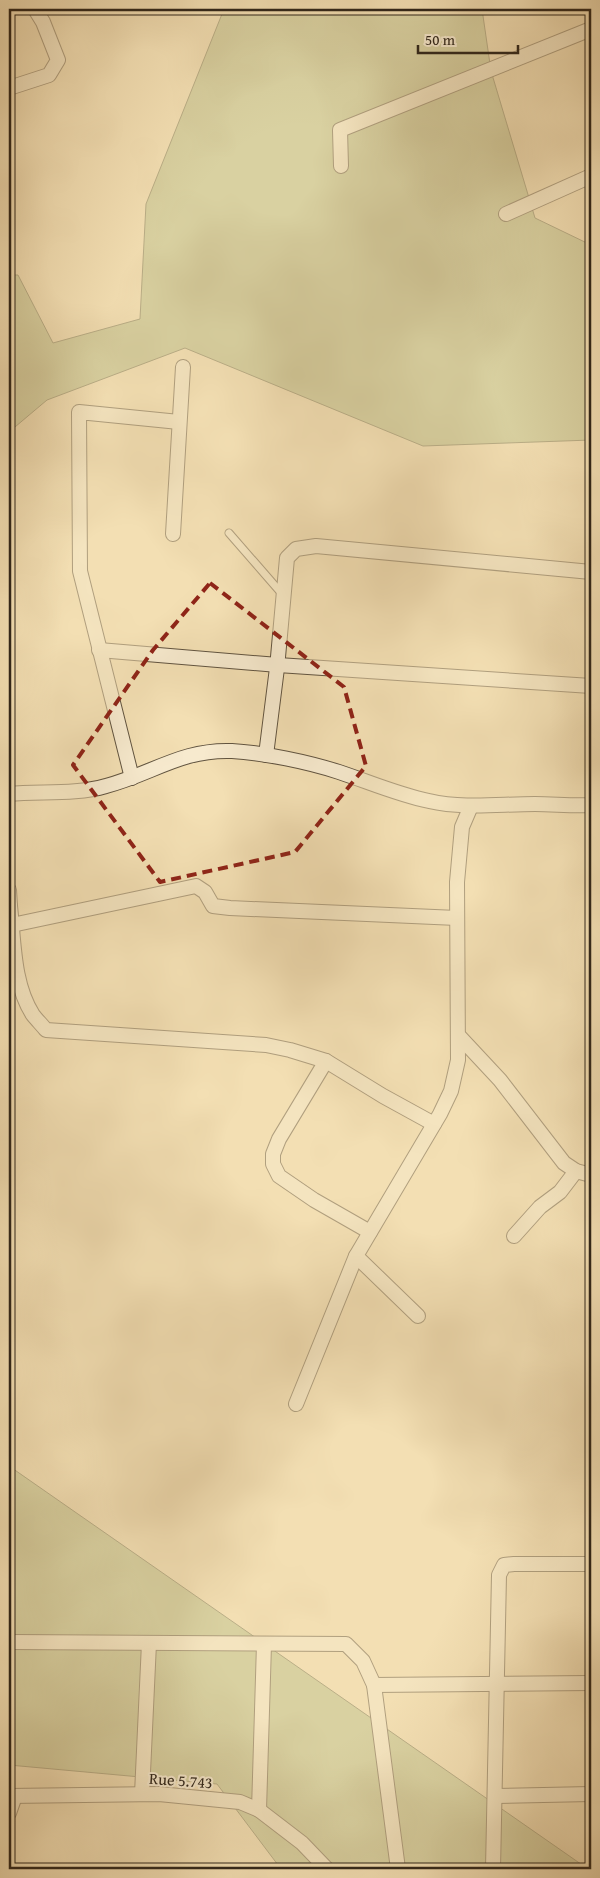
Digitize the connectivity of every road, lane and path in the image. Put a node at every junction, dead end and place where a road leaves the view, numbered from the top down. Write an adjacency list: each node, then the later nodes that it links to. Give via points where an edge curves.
1 (36, 9): 3 (street, via 58,60 49,75)
2 (591, 29): 4 (street, via 340,130)
3 (9, 88)
4 (340, 166)
5 (591, 176): 6 (street)
6 (506, 214)
7 (183, 366): 8 (street)
8 (179, 422): 10 (street); 13 (street, via 79,412 80,571)
9 (229, 533): 12 (lane)
10 (173, 534)
11 (591, 572): 12 (street, via 316,546 296,549 287,558)
12 (284, 595): 14 (street)
13 (99, 650): 14 (street); 17 (street)
14 (278, 665): 15 (street); 16 (street)
15 (591, 686)
16 (266, 755): 17 (street, via 202,752 178,758); 20 (street, via 338,772 429,801)
17 (132, 778): 18 (street, via 93,790)
18 (9, 794)
19 (591, 805): 20 (street)
20 (471, 806): 23 (street, via 462,827 459,846)
21 (9, 890): 22 (street)
22 (10, 906): 24 (street)
23 (457, 918): 24 (street, via 213,906 205,892 196,886); 25 (street)
24 (12, 925): 26 (street, via 17,970 25,999 46,1030 266,1045)
25 (458, 1035): 27 (street, via 458,1060 451,1091); 28 (street, via 500,1080 564,1163)
26 (326, 1061): 27 (street); 30 (street, via 279,1139 273,1164 279,1176)
27 (434, 1124): 30 (street)
28 (576, 1171): 29 (street); 31 (street, via 560,1192 540,1207)
29 (591, 1175)
30 (370, 1232): 32 (street)
31 (514, 1236)
32 (356, 1256): 33 (street); 34 (street)
33 (418, 1316)
34 (296, 1404)
35 (591, 1564): 39 (street, via 504,1565 500,1576)
36 (9, 1642): 37 (street)
37 (149, 1643): 38 (street); 42 (street)
38 (264, 1644): 41 (street, via 346,1644 363,1661); 46 (street)
39 (498, 1682): 40 (street); 41 (street); 45 (street)
40 (591, 1683)
41 (374, 1685): 49 (street)
42 (142, 1794): 44 (street, Rue 5.743); 46 (street, Rue 5.743, via 240,1802)
43 (591, 1794): 45 (street)
44 (12, 1796): 47 (street)
45 (495, 1796): 50 (street)
46 (259, 1810): 48 (street, Rue 5.743, via 302,1843)
47 (9, 1814)
48 (327, 1869)
49 (398, 1869)
50 (493, 1869)

